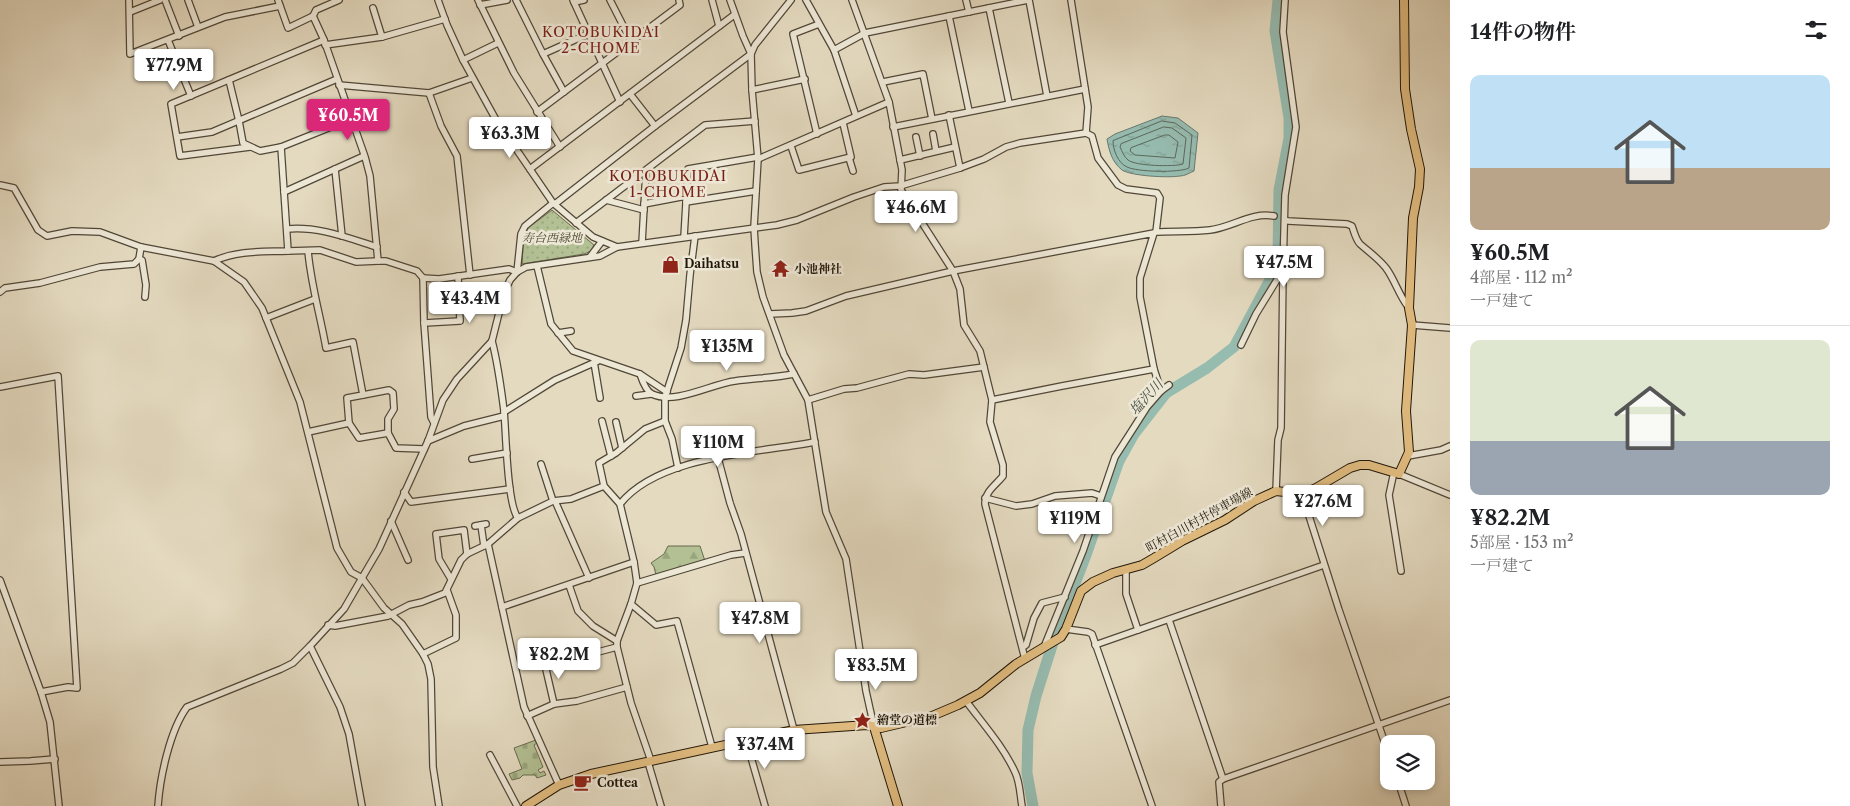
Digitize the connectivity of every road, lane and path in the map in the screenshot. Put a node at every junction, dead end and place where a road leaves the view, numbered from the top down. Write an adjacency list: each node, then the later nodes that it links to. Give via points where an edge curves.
1 (129, 0): 27 (street)
2 (160, 0): 27 (street)
3 (165, 0): 38 (street)
4 (188, 0): 35 (street)
5 (339, 0): 30 (street, via 316,10)
6 (438, 0): 32 (street)
7 (507, 0): 23 (street)
8 (516, 0): 45 (street)
9 (584, 0): 22 (street)
10 (610, 0): 41 (street)
11 (678, 0): 41 (street, via 680,5)
12 (712, 0): 34 (street)
13 (730, 0): 29 (street)
14 (790, 0): 46 (street)
15 (806, 0): 33 (street)
16 (852, 0): 36 (street)
17 (966, 0): 28 (street)
18 (1029, 0): 26 (street); 60 (street)
19 (1071, 0): 54 (street)
20 (1285, 0): 105 (street, via 1283,32 1296,128 1285,195)
21 (1404, 0): 133 (main road, via 1405,89 1420,169 1413,218)
22 (573, 1): 37 (street)
23 (479, 2): 43 (street)
24 (280, 3): 30 (street, via 288,28); 35 (street)
25 (373, 8): 39 (street)
26 (989, 8): 28 (street); 63 (street)
27 (130, 12): 40 (street, via 130,54)
28 (969, 12): 31 (street)
29 (734, 15): 34 (street); 46 (street)
30 (313, 16): 42 (street)
31 (949, 16): 36 (street); 64 (street)
32 (445, 19): 39 (street); 47 (street)
33 (819, 24): 44 (street); 50 (street, via 793,34)
34 (719, 26): 58 (street)
35 (198, 27): 38 (street)
36 (865, 33): 44 (street); 53 (street)
37 (588, 34): 45 (street); 48 (street)
38 (179, 36): 40 (street)
39 (382, 37): 42 (street)
40 (168, 40): 59 (street)
41 (631, 41): 48 (street)
42 (324, 43): 51 (street); 52 (street)
43 (498, 43): 47 (street); 65 (street)
44 (834, 50): 67 (street)
45 (543, 54): 56 (street)
46 (751, 54): 55 (street); 73 (street)
47 (463, 60): 49 (street)
48 (602, 63): 56 (street); 61 (street)
49 (472, 78): 57 (street); 92 (street)
50 (804, 79): 55 (street); 76 (street)
51 (229, 80): 59 (street); 70 (street)
52 (338, 82): 57 (street); 68 (street); 70 (street)
53 (883, 82): 62 (street); 69 (street, via 923,74)
54 (1085, 89): 60 (street); 75 (street, via 1088,107)
55 (752, 90): 71 (street)
56 (564, 92): 65 (street)
57 (429, 94): 127 (street, via 456,156)
58 (630, 94): 61 (street); 73 (street)
59 (190, 96): 78 (street, via 171,104)
60 (1047, 96): 63 (street)
61 (620, 102): 83 (street)
62 (889, 102): 67 (street); 74 (street)
63 (1009, 103): 64 (street)
64 (969, 111): 66 (street)
65 (537, 112): 83 (street)
66 (949, 115): 69 (street); 84 (street)
67 (856, 116): 72 (street)
68 (351, 119): 82 (street); 86 (street)
69 (932, 119): 74 (street)
70 (239, 121): 78 (street, via 212,132); 80 (street, via 243,143)
71 (755, 122): 88 (street); 94 (street, via 705,125)
72 (843, 123): 76 (street); 89 (street)
73 (654, 126): 102 (street)
74 (894, 127): 90 (street)
75 (1086, 133): 91 (street, via 1020,143); 104 (street, via 1092,136 1098,158 1118,185 1157,194 1160,198 1156,232 1211,230 1256,215)
76 (816, 134): 81 (street)
77 (933, 134): 85 (street)
78 (177, 137): 80 (street, via 180,156)
79 (916, 138): 87 (street)
80 (250, 146): 82 (street, via 260,151)
81 (791, 146): 88 (street); 89 (street, via 799,170)
82 (281, 147): 99 (street)
83 (560, 147): 92 (street)
84 (955, 147): 85 (street); 91 (street)
85 (936, 151): 87 (street)
86 (364, 156): 93 (street); 115 (street, via 370,176)
87 (920, 156): 90 (street)
88 (758, 158): 98 (street); 100 (street, via 688,169)
89 (849, 158): 95 (street)
90 (900, 160): 97 (street)
91 (960, 168): 97 (street)
92 (530, 169): 102 (street)
93 (335, 170): 99 (street); 109 (street)
94 (646, 171): 101 (street); 103 (street)
95 (853, 171)
96 (0, 186): 114 (street, via 14,188 38,230 47,236 72,231 100,232)
97 (900, 186): 107 (street, via 884,187 797,220); 125 (street)
98 (756, 191): 100 (street); 107 (street)
99 (284, 192): 108 (street)
100 (686, 199): 103 (street); 111 (street)
101 (606, 200): 103 (street); 106 (street)
102 (554, 204): 106 (street); 126 (street, via 525,226 521,234)
103 (644, 207): 113 (street)
104 (1274, 216)
105 (1285, 220): 124 (street); 133 (street, via 1352,226 1359,243 1384,266)
106 (576, 223): 112 (street)
107 (754, 227): 110 (street); 134 (street, via 757,272)
108 (286, 230): 109 (street, via 310,229); 117 (street)
109 (342, 236): 115 (street)
110 (695, 236): 111 (street); 152 (street, via 681,348)
111 (684, 237): 113 (street)
112 (602, 241): 116 (street); 119 (street)
113 (642, 243): 116 (street)
114 (141, 247): 120 (street); 121 (street)
115 (377, 247): 122 (street)
116 (617, 247): 119 (street, via 600,256)
117 (288, 251): 118 (street); 121 (street, via 242,253)
118 (308, 251): 122 (street, via 320,250 356,262); 132 (street)
119 (590, 257): 123 (street)
120 (139, 259): 130 (street, via 134,264 100,267 5,288); 131 (street, via 142,260 146,285)
121 (214, 260): 135 (street, via 244,282)
122 (378, 261): 129 (street, via 417,271)
123 (536, 266): 126 (street); 140 (street, via 551,324)
124 (1282, 270): 142 (street); 181 (street, via 1281,428)
125 (952, 271): 134 (street, via 846,296 806,311); 144 (street, via 960,289 964,325 980,351); 145 (street, via 1154,233 1140,278 1140,297)
126 (517, 272): 127 (street, via 509,269); 141 (street, via 504,293)
127 (470, 275): 128 (street)
128 (458, 276): 129 (street); 136 (street, via 460,321)
129 (422, 278): 136 (street)
130 (0, 292)
131 (145, 297)
132 (315, 299): 135 (street); 153 (street, via 326,348 354,342)
133 (1409, 308): 137 (main road)
134 (770, 314): 147 (street, via 784,356)
135 (266, 318): 164 (street, via 294,384)
136 (424, 323): 163 (street)
137 (1412, 325): 138 (street); 173 (main road, via 1406,411)
138 (1450, 328)
139 (571, 331): 140 (street)
140 (558, 333): 143 (street, via 573,351)
141 (492, 341): 158 (street); 163 (street, via 448,390)
142 (1241, 345)
143 (596, 362): 146 (street); 155 (street); 158 (street, via 555,380)
144 (984, 367): 156 (street, via 908,374); 157 (street)
145 (1154, 369): 150 (street); 157 (street)
146 (640, 374): 151 (street); 152 (street)
147 (794, 374): 152 (street, via 726,382 708,389); 156 (street)
148 (1169, 385): 150 (street)
149 (0, 387): 225 (street, via 58,376 77,688)
150 (1161, 391): 185 (street, via 1147,406 1115,457)
151 (652, 394): 152 (street); 154 (street)
152 (666, 394): 160 (street)
153 (362, 395): 161 (street, via 347,398); 165 (street, via 389,390 392,393 394,408 388,419)
154 (636, 396)
155 (600, 398)
156 (808, 400): 167 (street)
157 (992, 400): 186 (street, via 990,422 1003,465 1003,476)
158 (504, 414): 166 (street); 171 (street)
159 (602, 421): 172 (street)
160 (666, 421): 169 (street, via 645,430); 177 (street)
161 (349, 422): 164 (street); 165 (street, via 359,438)
162 (616, 422): 169 (street)
163 (434, 423): 166 (street)
164 (308, 432): 200 (street, via 336,548 351,572)
165 (388, 433): 170 (street, via 396,448)
166 (428, 441): 170 (street)
167 (815, 442): 174 (street); 231 (street, via 826,512 846,559)
168 (1450, 446): 173 (street)
169 (622, 448): 172 (street)
170 (424, 449): 182 (street)
171 (507, 453): 175 (street); 180 (street)
172 (611, 456): 179 (street, via 599,463)
173 (1408, 456): 178 (main road)
174 (718, 458): 177 (street); 193 (street)
175 (472, 459)
176 (541, 468): 187 (street)
177 (678, 468): 188 (street, via 640,486)
178 (1396, 473): 183 (main road, via 1369,465 1355,466); 184 (street); 199 (street, via 1390,494)
179 (604, 486): 187 (street, via 571,500); 188 (street)
180 (510, 489): 182 (street, via 411,502); 189 (street)
181 (1276, 491): 183 (main road); 198 (main road, 町村白川村井停車場線)
182 (404, 492): 190 (street)
183 (1302, 494): 197 (street)
184 (1450, 495)
185 (1101, 496): 186 (street, via 1092,493 1055,496 1016,506); 207 (street)
186 (985, 498): 219 (street)
187 (554, 501): 189 (street); 201 (street)
188 (620, 504): 196 (street)
189 (518, 518): 192 (street)
190 (391, 521): 195 (street); 200 (street)
191 (481, 525): 192 (street)
192 (486, 545): 194 (street); 209 (street)
193 (745, 553): 204 (street); 232 (street)
194 (467, 554): 202 (street); 202 (street, via 464,530 436,534 439,559)
195 (405, 557)
196 (634, 562): 201 (street); 204 (street)
197 (1324, 565): 211 (street); 230 (street)
198 (1126, 570): 213 (main road, 町村白川村井停車場線, via 1093,582 1081,591); 214 (street, via 1126,594)
199 (1401, 572)
200 (362, 578): 210 (street, via 384,608); 212 (street, via 344,609)
201 (589, 578): 205 (street)
202 (451, 579): 206 (street)
203 (0, 580): 225 (street)
204 (637, 582): 208 (street)
205 (569, 585): 209 (street); 215 (street, via 578,611)
206 (447, 590): 210 (street, via 445,594 409,605); 221 (street, via 456,615 456,638)
207 (1065, 597): 218 (street); 219 (street, via 1042,603)
208 (631, 604): 215 (street); 235 (street, via 656,625 677,620)
209 (502, 607): 229 (street)
210 (393, 614): 212 (street); 221 (street)
211 (1169, 620): 214 (street); 240 (street)
212 (328, 625): 217 (street)
213 (1066, 629): 216 (street, via 1092,634); 218 (main road, 町村白川村井停車場線, via 1058,639)
214 (1138, 630): 216 (street)
215 (617, 644): 220 (street); 224 (street)
216 (1095, 645): 253 (street)
217 (310, 646): 244 (street, via 282,669 187,707 175,728 160,784); 245 (street, via 340,707 349,734)
218 (1045, 646): 222 (main road, 町村白川村井停車場線)
219 (1023, 647): 222 (street)
220 (598, 652)
221 (423, 654): 246 (street, via 431,679 433,767)
222 (1025, 658): 227 (main road, 町村白川村井停車場線)
223 (544, 661): 228 (street)
224 (627, 687): 228 (street); 238 (street)
225 (41, 692): 237 (street, via 50,722)
226 (1450, 700): 230 (street)
227 (966, 701): 231 (main road, 町村白川村井停車場線, via 932,716); 252 (street, via 1005,753 1017,778)
228 (554, 704): 229 (street)
229 (527, 716): 241 (street)
230 (1378, 724): 233 (street); 240 (street)
231 (874, 727): 232 (main road, 町村白川村井停車場線); 251 (main road)
232 (794, 730): 234 (main road, 町村白川村井停車場線)
233 (1382, 735)
234 (746, 740): 235 (main road, 町村白川村井停車場線); 250 (street)
235 (712, 747): 238 (main road, 町村白川村井停車場線)
236 (490, 755): 247 (street)
237 (54, 759): 239 (street); 243 (street)
238 (650, 761): 241 (main road, 町村白川村井停車場線, via 580,776); 249 (street)
239 (0, 762)
240 (1223, 779): 254 (street, via 1219,782)
241 (558, 785): 248 (main road, 町村白川村井停車場線)
242 (1401, 790): 255 (street)
243 (59, 806)
244 (158, 806)
245 (362, 806)
246 (439, 806)
247 (517, 806)
248 (526, 806)
249 (661, 806)
250 (765, 806)
251 (898, 806)
252 (1022, 806)
253 (1152, 806)
254 (1221, 806)
255 (1406, 806)

